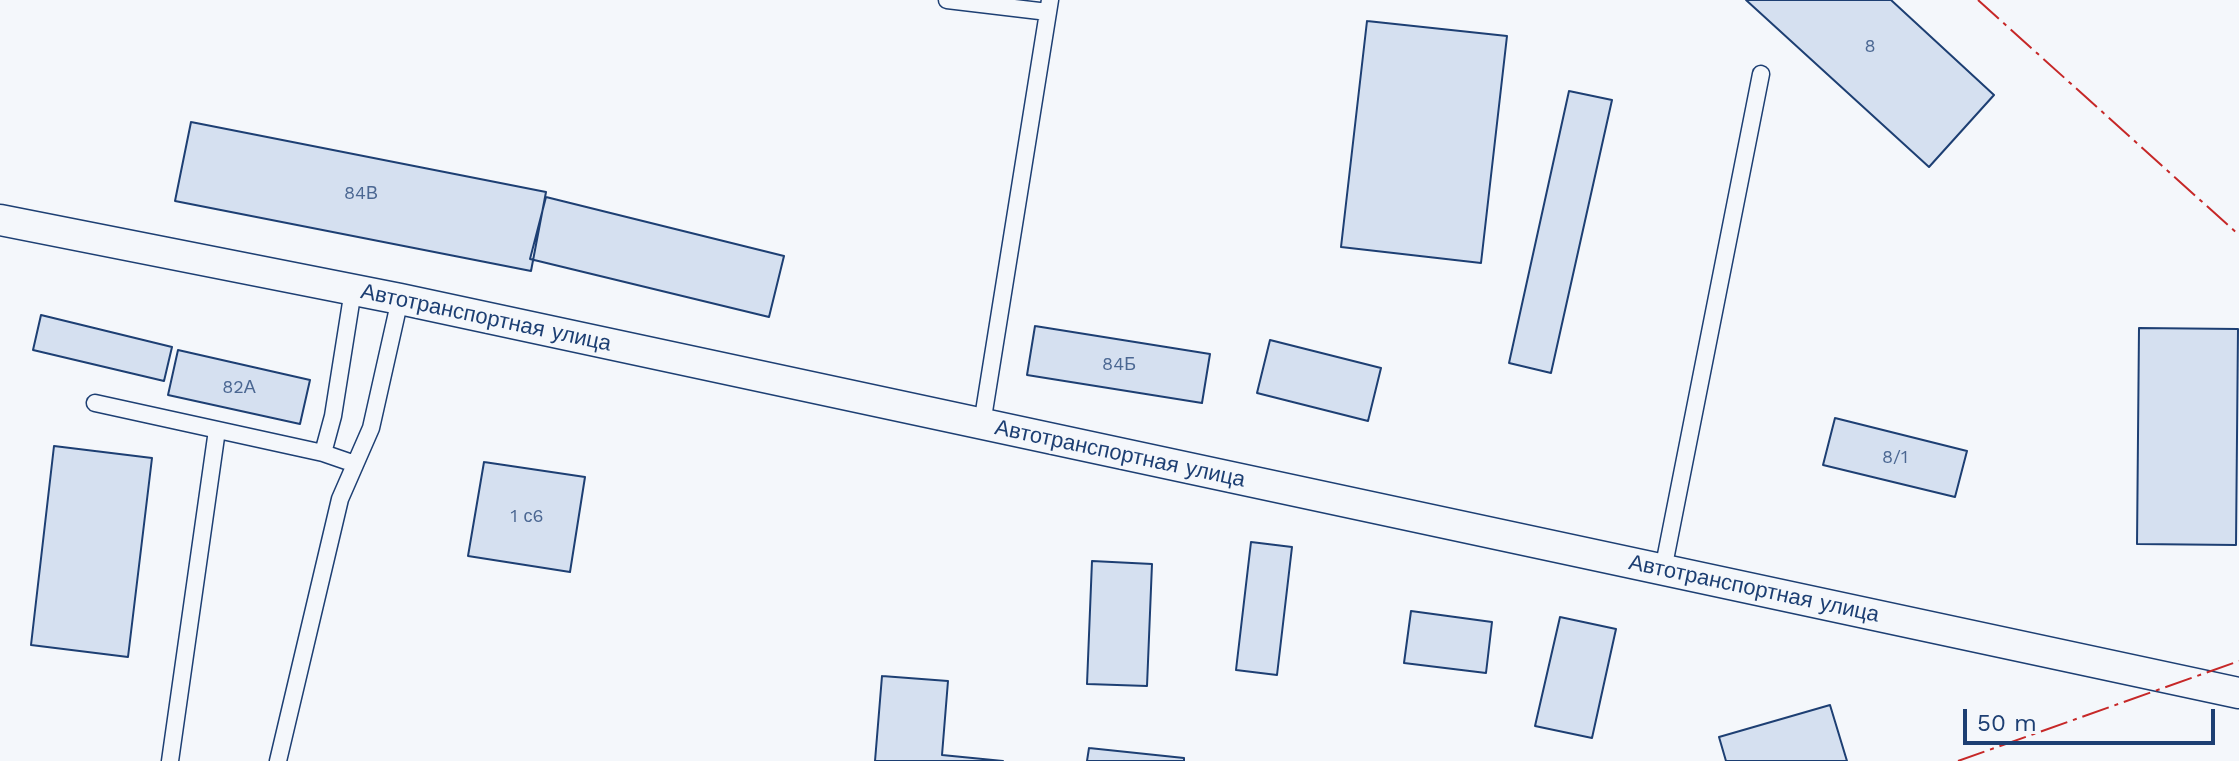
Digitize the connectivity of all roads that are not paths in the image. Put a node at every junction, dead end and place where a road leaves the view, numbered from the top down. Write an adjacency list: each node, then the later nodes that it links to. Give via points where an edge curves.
1 (947, 0): 2 (lane)
2 (1049, 6): 8 (lane)
3 (1761, 74): 12 (lane)
4 (0, 220): 5 (street, Автотранспортная улица)
5 (353, 290): 6 (street, Автотранспортная улица); 10 (lane)
6 (400, 299): 8 (street, Автотранспортная улица); 11 (lane, via 371,428)
7 (95, 403): 9 (lane)
8 (982, 424): 12 (street, Автотранспортная улица)
9 (217, 430): 10 (lane); 14 (lane)
10 (323, 453): 11 (lane)
11 (355, 464): 15 (lane, via 340,499)
12 (1663, 570): 13 (street, Автотранспортная улица)
13 (2239, 693)
14 (170, 761)
15 (278, 761)

